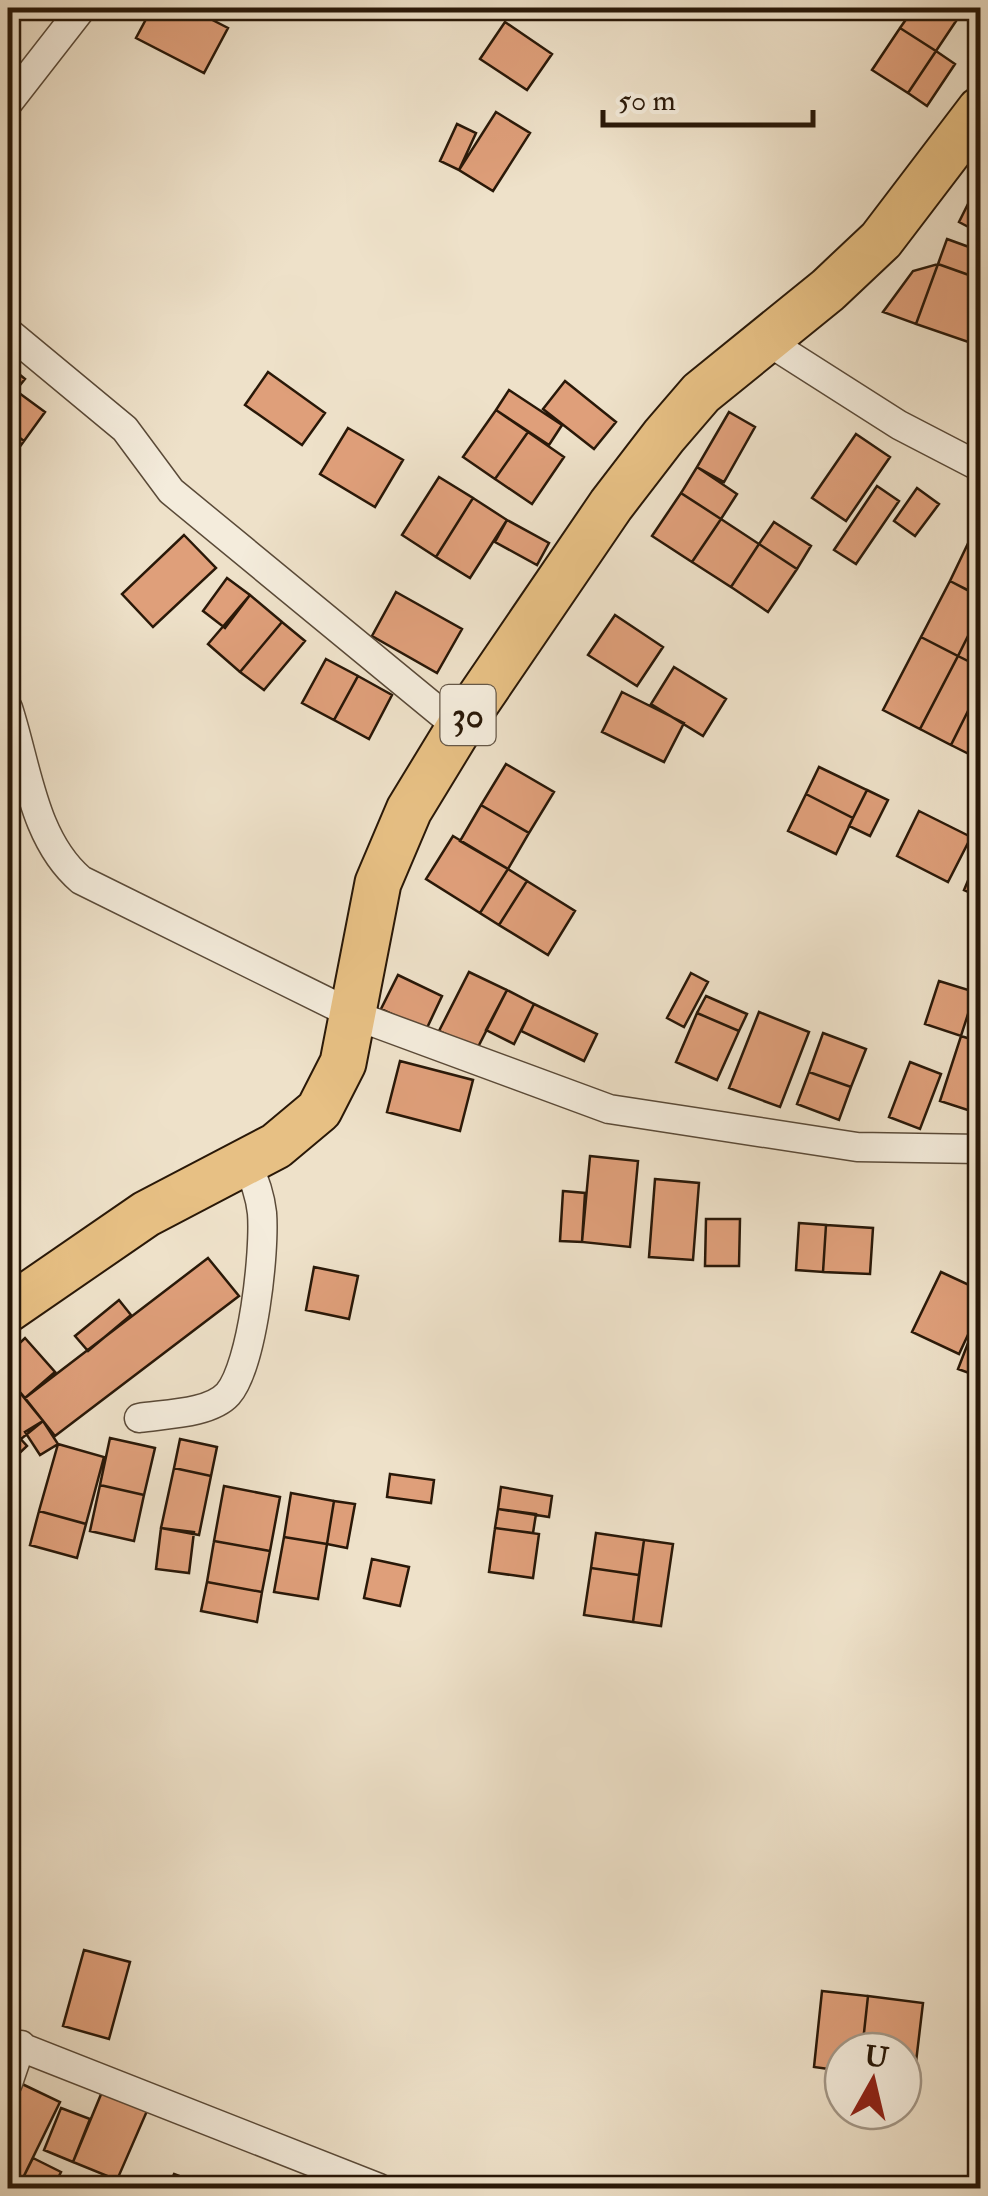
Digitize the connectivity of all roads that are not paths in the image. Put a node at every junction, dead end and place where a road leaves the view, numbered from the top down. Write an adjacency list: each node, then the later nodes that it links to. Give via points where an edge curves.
1 (82, 8): 2 (street)
2 (8, 103)
3 (980, 110): 5 (highway, 30, via 881,240)
4 (8, 332): 8 (street, via 125,429 171,490)
5 (764, 339): 6 (street); 8 (highway, 30, via 700,394 664,436)
6 (980, 467)
7 (8, 708): 9 (street, via 44,830 64,865 81,880)
8 (460, 728): 9 (highway, 30, via 409,810 378,882)
9 (354, 1015): 10 (street, via 636,1115 856,1147); 11 (highway, 30, via 343,1063 319,1110)
10 (980, 1149)
11 (246, 1161): 12 (highway, 30, via 132,1222); 13 (street, via 258,1188 261,1245 239,1374 226,1396 205,1406)
12 (8, 1308)
13 (139, 1418)
14 (14, 2044): 15 (street); 16 (street)
15 (8, 2084)
16 (378, 2188)

